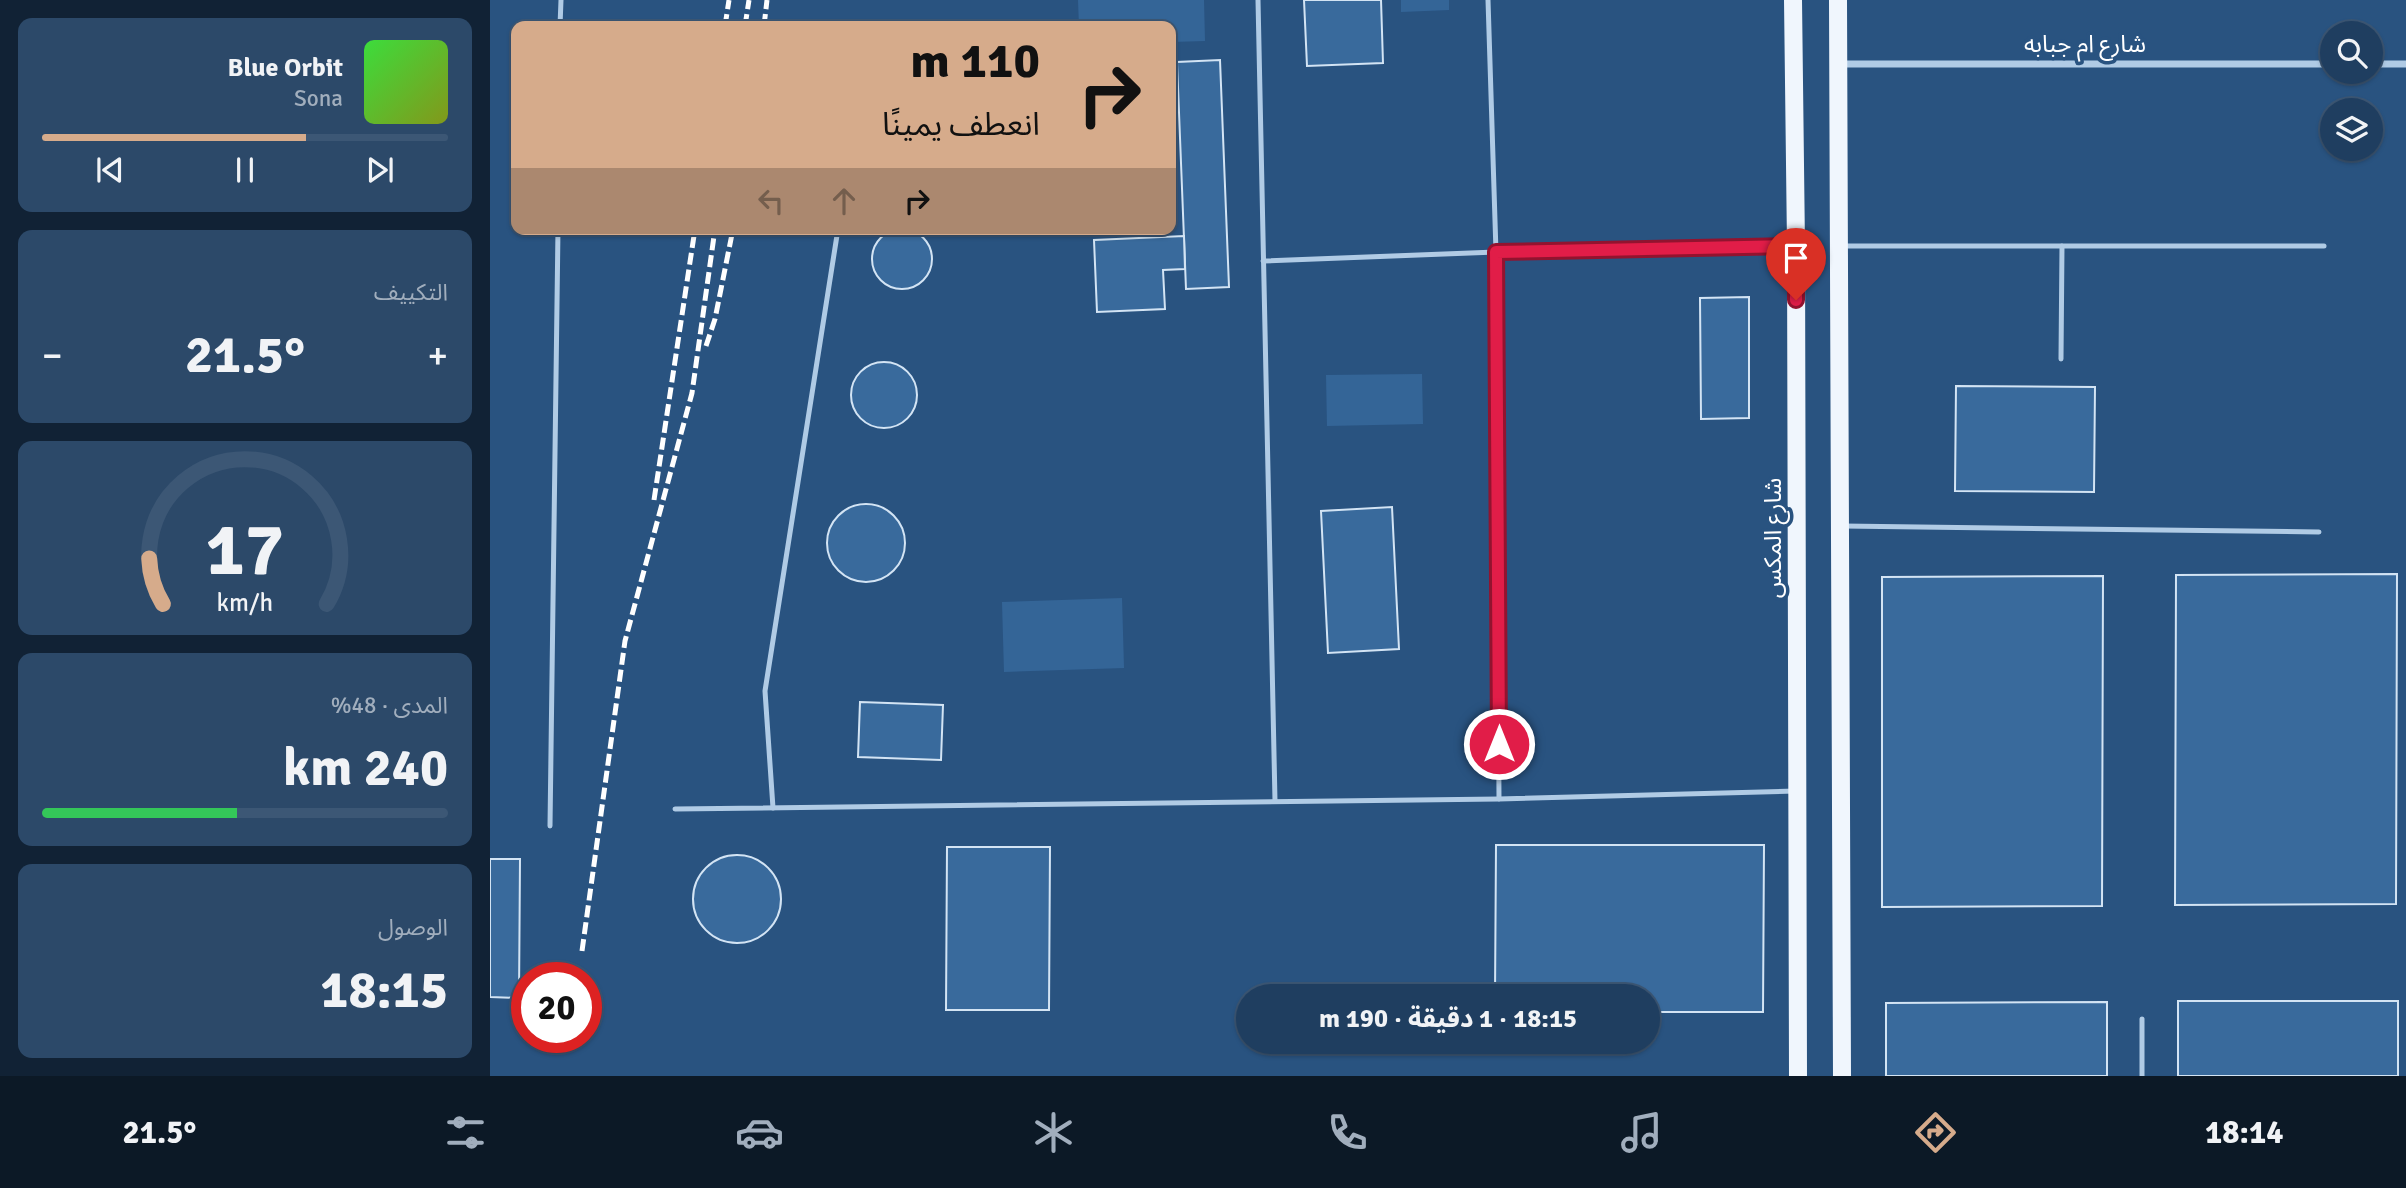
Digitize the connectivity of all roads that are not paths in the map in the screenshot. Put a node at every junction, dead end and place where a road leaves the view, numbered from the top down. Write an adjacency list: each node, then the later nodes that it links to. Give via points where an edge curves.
1 (561, 0): 6 (lane)
2 (1258, 0): 18 (lane)
3 (1488, 0): 17 (lane)
4 (1793, 0): 13 (main road, شارع المكس)
5 (1838, 0): 7 (main road)
6 (560, 21)
7 (1838, 64): 8 (street, شارع ام جبابه); 14 (main road)
8 (2320, 64)
9 (2383, 64): 10 (street)
10 (2406, 64)
11 (558, 235): 27 (lane)
12 (837, 235): 26 (lane, via 765,691)
13 (1796, 246): 17 (lane); 22 (main road, شارع المكس)
14 (1838, 246): 15 (lane); 20 (main road)
15 (2062, 246): 16 (lane); 19 (lane)
16 (2324, 246)
17 (1496, 252): 18 (lane); 23 (lane)
18 (1264, 261): 24 (lane)
19 (2061, 359)
20 (1839, 526): 21 (lane); 30 (main road)
21 (2319, 532)
22 (1798, 790): 23 (lane); 29 (main road, شارع المكس)
23 (1499, 799): 24 (lane)
24 (1275, 801): 26 (lane)
25 (675, 808): 26 (lane)
26 (773, 808)
27 (550, 826)
28 (2142, 1019): 31 (lane)
29 (1798, 1076)
30 (1842, 1076)
31 (2142, 1076)

